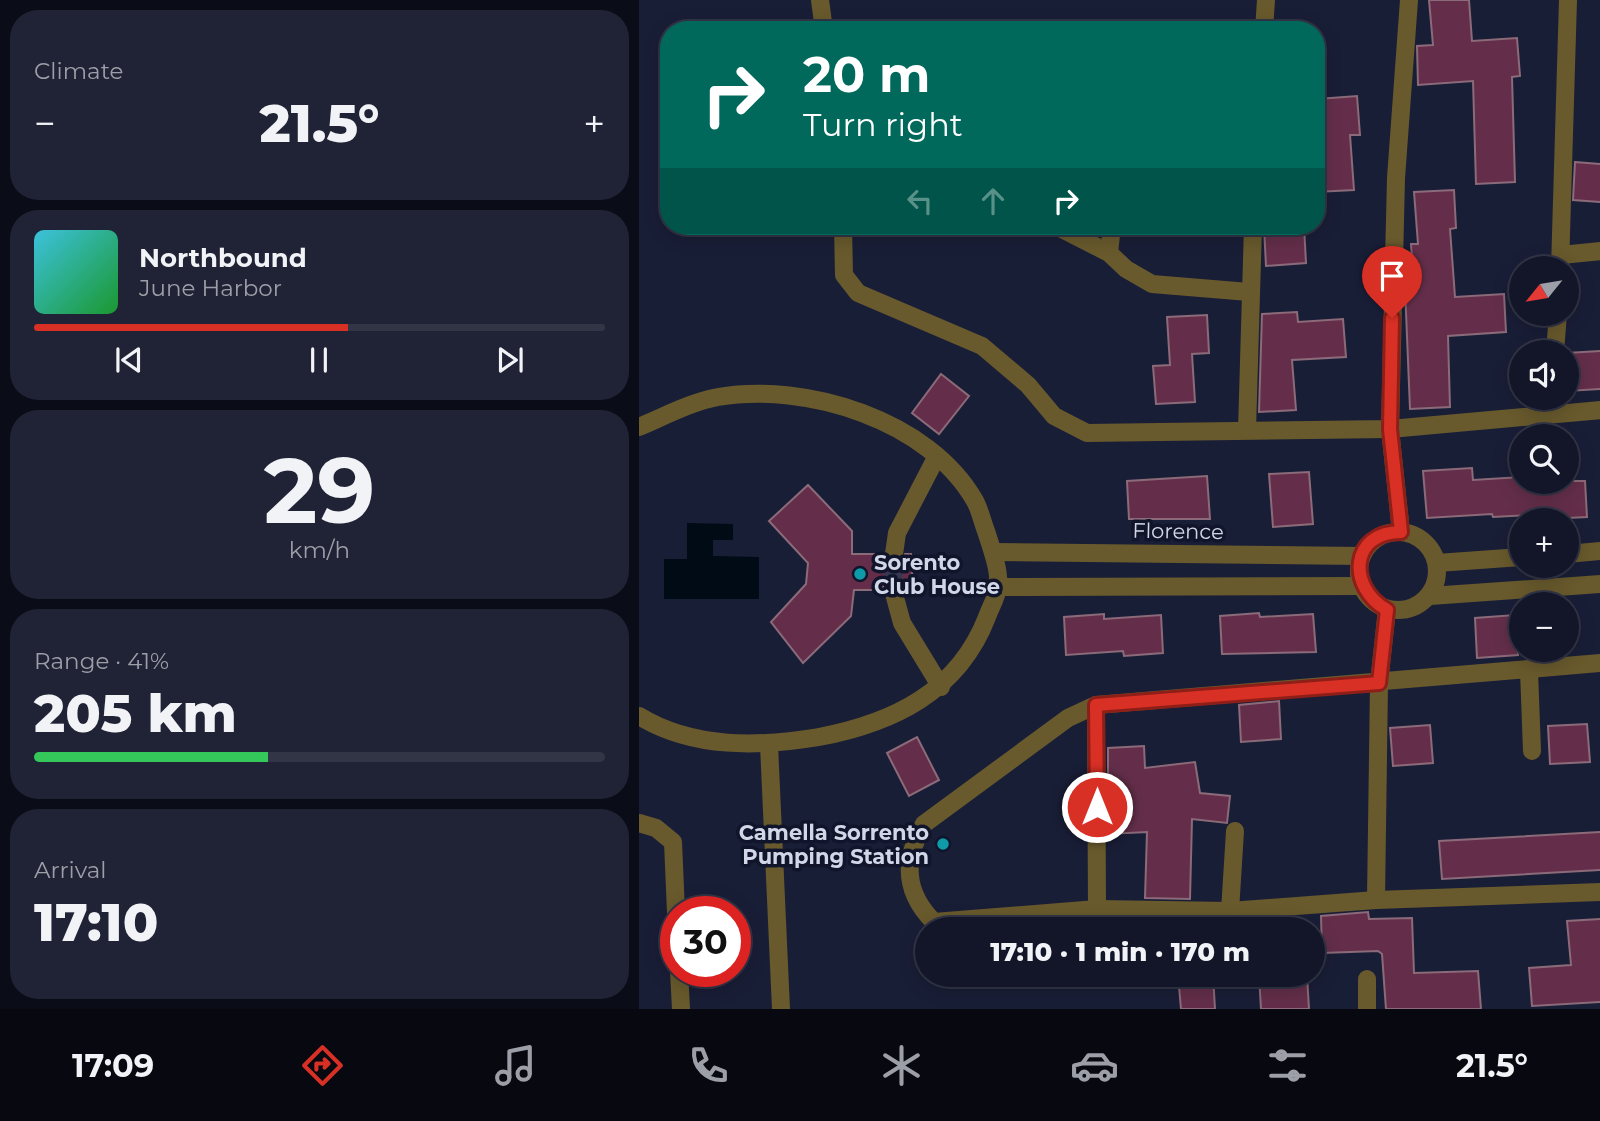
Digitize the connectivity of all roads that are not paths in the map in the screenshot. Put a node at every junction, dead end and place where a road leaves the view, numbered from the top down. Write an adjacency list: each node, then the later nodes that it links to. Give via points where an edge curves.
1 (820, 0): 5 (street)
2 (1265, 0): 6 (street)
3 (1409, 0): 20 (street, via 1396,178)
4 (1568, 0): 13 (street)
5 (824, 21)
6 (1264, 21)
7 (843, 235): 21 (street, via 844,275 858,293 982,346 1028,385 1054,416 1087,433)
8 (1074, 235): 12 (street)
9 (1111, 235): 12 (street)
10 (1252, 235): 15 (street)
11 (1600, 251): 14 (street)
12 (1109, 253): 15 (street, via 1152,284)
13 (1561, 256)
14 (1579, 256)
15 (1249, 292): 21 (street)
16 (1579, 408): 18 (street)
17 (1518, 410): 20 (street)
18 (1600, 410)
19 (639, 427): 22 (street, via 717,398 748,394 811,398 883,420)
20 (1390, 429): 21 (street); 23 (street)
21 (1247, 430)
22 (937, 456): 25 (street, via 975,501); 27 (street, via 897,533)
23 (1401, 532): 28 (street, via 1377,538); 30 (street, via 1423,542)
24 (1600, 551): 26 (street)
25 (993, 552): 28 (street, Florence); 33 (street)
26 (1579, 553)
27 (895, 554)
28 (1362, 556): 32 (street)
29 (1509, 558): 30 (street)
30 (1437, 563): 35 (street)
31 (1600, 584): 35 (street)
32 (1362, 586): 33 (street); 36 (street)
33 (998, 587): 40 (street, via 983,628 962,665)
34 (893, 590): 40 (street, via 902,623)
35 (1430, 596): 36 (street, via 1412,607)
36 (1387, 610): 39 (street)
37 (1600, 663): 38 (street)
38 (1529, 671): 39 (street); 44 (street)
39 (1379, 683): 41 (street); 49 (street)
40 (941, 687): 43 (street, via 884,720)
41 (1096, 705): 50 (street); 50 (street, via 1068,718 924,824 911,846 910,862 918,907 934,922)
42 (639, 716): 43 (street, via 700,739)
43 (769, 745): 55 (street)
44 (1532, 751)
45 (639, 823): 48 (street, via 656,828 673,842)
46 (1235, 831): 51 (street)
47 (1600, 892): 49 (street)
48 (675, 896)
49 (1376, 900): 51 (street)
50 (1097, 909): 51 (street)
51 (1230, 911)
52 (1366, 979): 56 (street)
53 (680, 987): 54 (street)
54 (681, 1009)
55 (781, 1009)
56 (1367, 1009)

